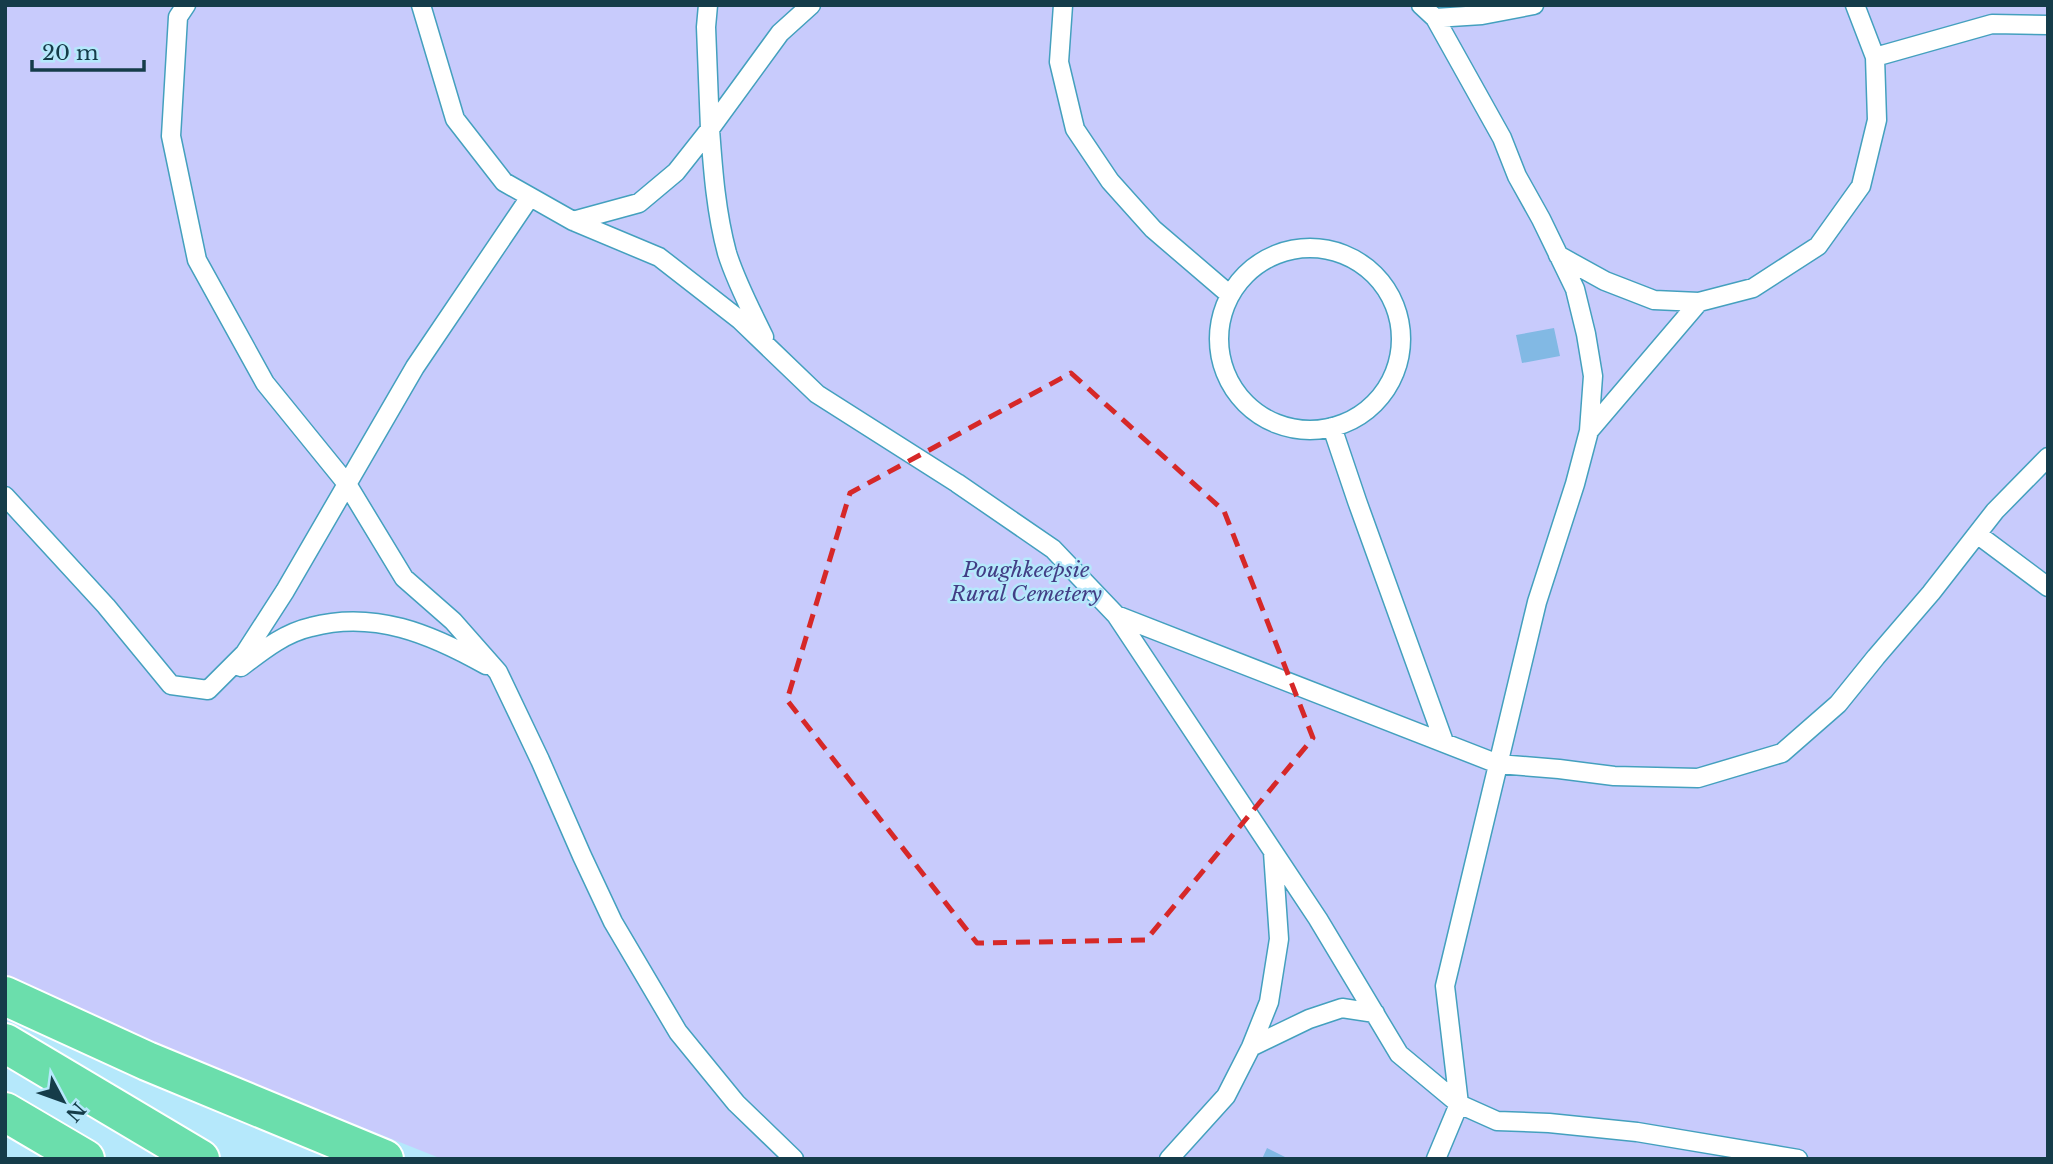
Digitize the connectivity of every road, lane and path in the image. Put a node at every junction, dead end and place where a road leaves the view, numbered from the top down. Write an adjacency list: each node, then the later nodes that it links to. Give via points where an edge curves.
1 (186, 5): 22 (lane, via 178,17 171,136 197,260 265,383)
2 (421, 5): 13 (lane, via 455,119 504,182)
3 (708, 5): 12 (lane)
4 (811, 5): 12 (lane, via 780,33)
5 (1063, 5): 16 (lane, via 1059,62 1075,129 1110,181 1153,229)
6 (1421, 5): 9 (lane)
7 (1534, 5): 9 (lane)
8 (1855, 5): 11 (lane)
9 (1435, 18): 15 (lane, via 1502,138)
10 (2048, 25): 11 (lane, via 1992,23)
11 (1875, 57): 17 (lane, via 1877,120 1861,186 1818,246 1753,288)
12 (710, 129): 14 (lane, via 676,172 639,203); 18 (lane, via 716,202 727,254)
13 (530, 197): 14 (lane); 22 (lane, via 415,367)
14 (573, 221): 18 (lane, via 659,257)
15 (1558, 255): 17 (lane, via 1605,281 1654,300); 20 (lane, via 1575,289 1587,334 1592,376)
16 (1230, 295): 19 (lane, via 1219,324 1219,354 1229,382 1248,406 1273,422 1302,430); 19 (lane, via 1248,271 1273,255 1302,247 1333,250 1360,262 1382,282 1396,309 1401,338 1397,368 1382,395 1360,415)
17 (1699, 302): 20 (lane)
18 (768, 347): 26 (lane, via 817,394 1053,549)
19 (1332, 427): 29 (lane)
20 (1589, 431): 30 (lane, via 1536,602)
21 (2048, 457): 24 (lane)
22 (347, 484): 27 (lane, via 404,578 453,621); 28 (lane, via 245,653)
23 (5, 496): 28 (lane, via 171,685)
24 (1977, 534): 25 (lane); 30 (lane, via 1838,704 1782,753 1698,778 1614,776)
25 (2048, 587)
26 (1116, 615): 29 (lane); 31 (lane)
27 (498, 672): 28 (lane, via 449,644 402,627 352,620 309,627 274,642); 41 (lane, via 613,922 678,1032 736,1103)
28 (208, 690)
29 (1444, 742): 30 (lane)
30 (1498, 764): 36 (lane, via 1445,986)
31 (1273, 851): 33 (lane); 35 (lane, via 1279,939 1269,1002)
32 (5, 996): 40 (highway, via 147,1061)
33 (1375, 1013): 35 (lane, via 1342,1008); 36 (lane, via 1399,1054)
34 (5, 1043): 39 (highway)
35 (1251, 1046): 42 (lane, via 1226,1096)
36 (1459, 1104): 43 (lane); 44 (lane, via 1497,1121 1637,1132)
37 (5, 1112): 38 (highway)
38 (85, 1159)
39 (200, 1159)
40 (384, 1159)
41 (794, 1159)
42 (1169, 1159)
43 (1436, 1159)
44 (1798, 1159)

